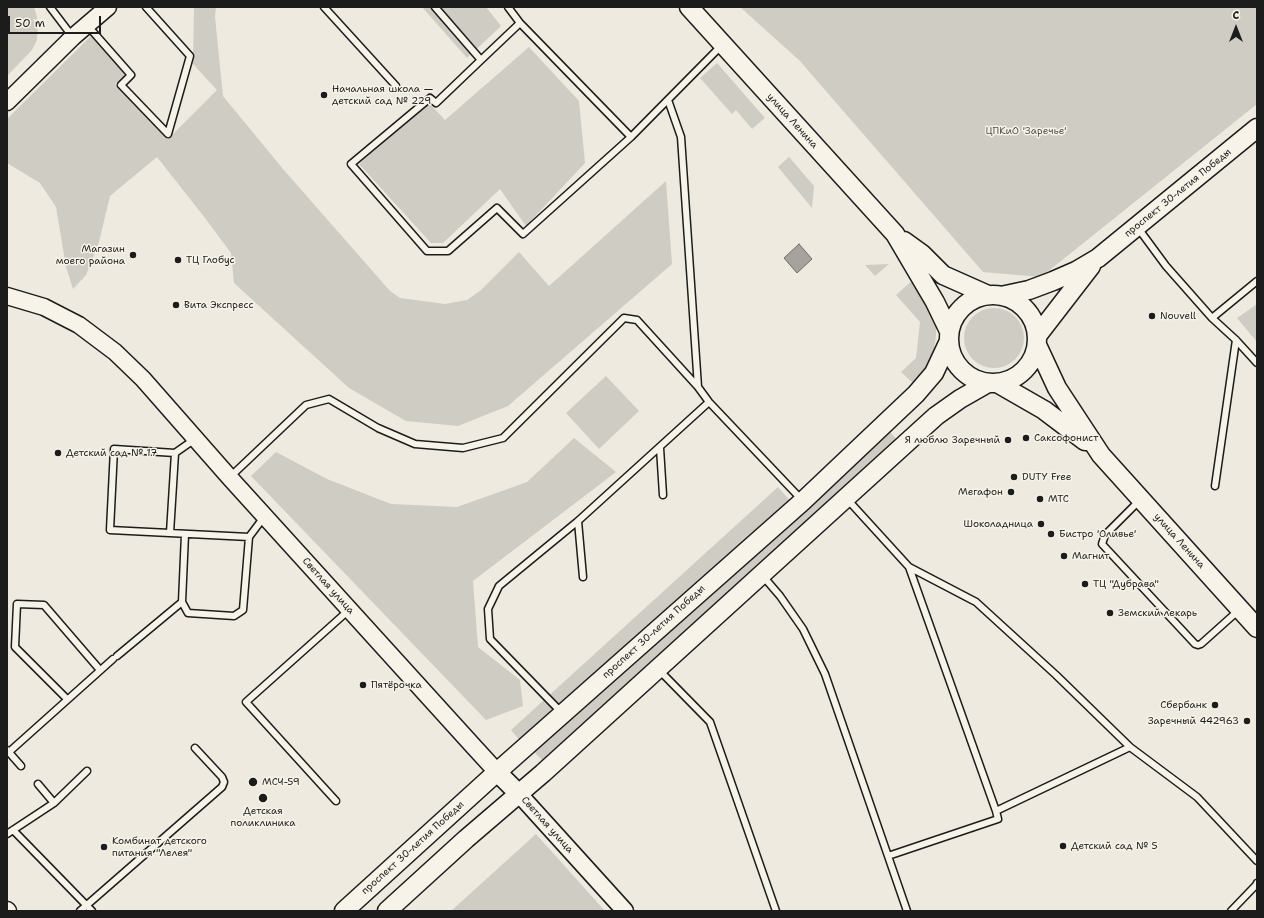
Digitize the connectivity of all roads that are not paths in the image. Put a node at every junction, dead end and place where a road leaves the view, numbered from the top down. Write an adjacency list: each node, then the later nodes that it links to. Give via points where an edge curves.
1 (50, 7): 10 (lane)
2 (108, 7): 8 (street)
3 (146, 7): 8 (lane, via 190,56 168,134 121,84 131,75)
4 (324, 7): 13 (lane)
5 (435, 7): 12 (lane)
6 (508, 7): 9 (lane)
7 (689, 7): 11 (main road, улица Ленина)
8 (92, 17): 10 (street)
9 (520, 23): 12 (lane); 17 (lane)
10 (73, 37): 15 (street)
11 (723, 44): 14 (lane); 19 (main road, улица Ленина)
12 (481, 60): 17 (lane, via 436,103 430,98 351,164 427,251 448,251 497,208 523,234)
13 (396, 86)
14 (668, 100): 17 (lane); 30 (lane, via 681,137)
15 (7, 102)
16 (1257, 128): 18 (main road, проспект 30-летия Победы)
17 (631, 137)
18 (1137, 226): 20 (main road, проспект 30-летия Победы); 24 (lane, via 1166,266)
19 (895, 234): 23 (main road, улица Ленина, via 944,275); 25 (main road, улица Ленина, via 935,302)
20 (1098, 258): 23 (main road, проспект 30-летия Победы, via 1076,271 1029,290); 26 (main road, проспект 30-летия Победы)
21 (1257, 281): 24 (lane)
22 (7, 296): 32 (street, Светлая улица, via 44,307 79,325 97,338 142,379)
23 (995, 296): 25 (main road, via 975,299 963,307 954,318); 26 (main road, via 1015,301 1026,310 1033,322)
24 (1212, 318): 27 (lane)
25 (949, 336): 29 (main road, via 952,356 960,369 973,379); 41 (main road, проспект 30-летия Победы, via 934,373 916,394)
26 (1037, 340): 29 (main road, via 1032,359 1024,371 1011,379); 35 (main road, улица Ленина, via 1057,388)
27 (1236, 340): 28 (lane); 37 (lane)
28 (1257, 363)
29 (992, 383): 35 (main road, улица Ленина, via 1044,410); 39 (main road, via 960,399 936,416)
30 (698, 387): 31 (lane); 36 (lane, via 638,320 624,318 503,438 463,448 415,444 378,428 330,398 306,405)
31 (709, 402): 33 (lane); 41 (lane)
32 (196, 438): 34 (lane); 36 (street, Светлая улица)
33 (660, 448): 38 (lane); 43 (lane)
34 (175, 453): 44 (lane); 44 (lane, via 114,449 110,530)
35 (1101, 455): 40 (main road, улица Ленина)
36 (230, 478): 42 (street, Светлая улица)
37 (1215, 486)
38 (663, 496)
39 (846, 498): 47 (lane); 48 (main road)
40 (1141, 499): 51 (main road, улица Ленина); 51 (lane, via 1105,535 1102,544 1198,645)
41 (803, 501): 57 (main road, проспект 30-летия Победы)
42 (265, 516): 46 (lane); 52 (street, Светлая улица)
43 (578, 521): 49 (lane); 57 (lane, via 499,586 488,609 490,639)
44 (170, 533): 45 (lane)
45 (185, 534): 46 (lane); 50 (lane)
46 (249, 538): 50 (lane, via 243,610 234,616 188,612)
47 (908, 567): 58 (lane, via 976,602); 68 (lane)
48 (761, 574): 54 (main road); 71 (lane, via 803,629 825,674)
49 (583, 577)
50 (182, 602): 55 (lane)
51 (1240, 609): 53 (main road, улица Ленина)
52 (349, 610): 63 (street, Светлая улица); 66 (lane, via 246,702)
53 (1257, 628)
54 (658, 668): 65 (main road); 80 (lane, via 710,722)
55 (100, 670): 56 (lane); 56 (lane, via 44,606 17,604 15,647)
56 (67, 699): 60 (lane)
57 (563, 714): 63 (main road, проспект 30-летия Победы)
58 (1130, 747): 68 (lane); 72 (lane, via 1196,797)
59 (195, 748): 74 (lane, via 222,777 222,787)
60 (8, 751): 61 (lane)
61 (21, 766)
62 (87, 771): 67 (lane)
63 (497, 772): 65 (main road, Светлая улица); 77 (main road, проспект 30-летия Победы)
64 (38, 784): 67 (lane)
65 (519, 794): 78 (main road); 79 (street, Светлая улица)
66 (336, 801)
67 (54, 803): 69 (lane)
68 (996, 811): 71 (lane, via 998,819)
69 (13, 830): 70 (lane); 74 (lane)
70 (7, 834)
71 (888, 856): 81 (lane)
72 (1257, 861)
73 (1257, 883): 82 (lane)
74 (87, 905): 75 (lane); 76 (lane)
75 (80, 911)
76 (92, 911)
77 (344, 911)
78 (387, 911)
79 (625, 911)
80 (776, 911)
81 (907, 911)
82 (1231, 911)

